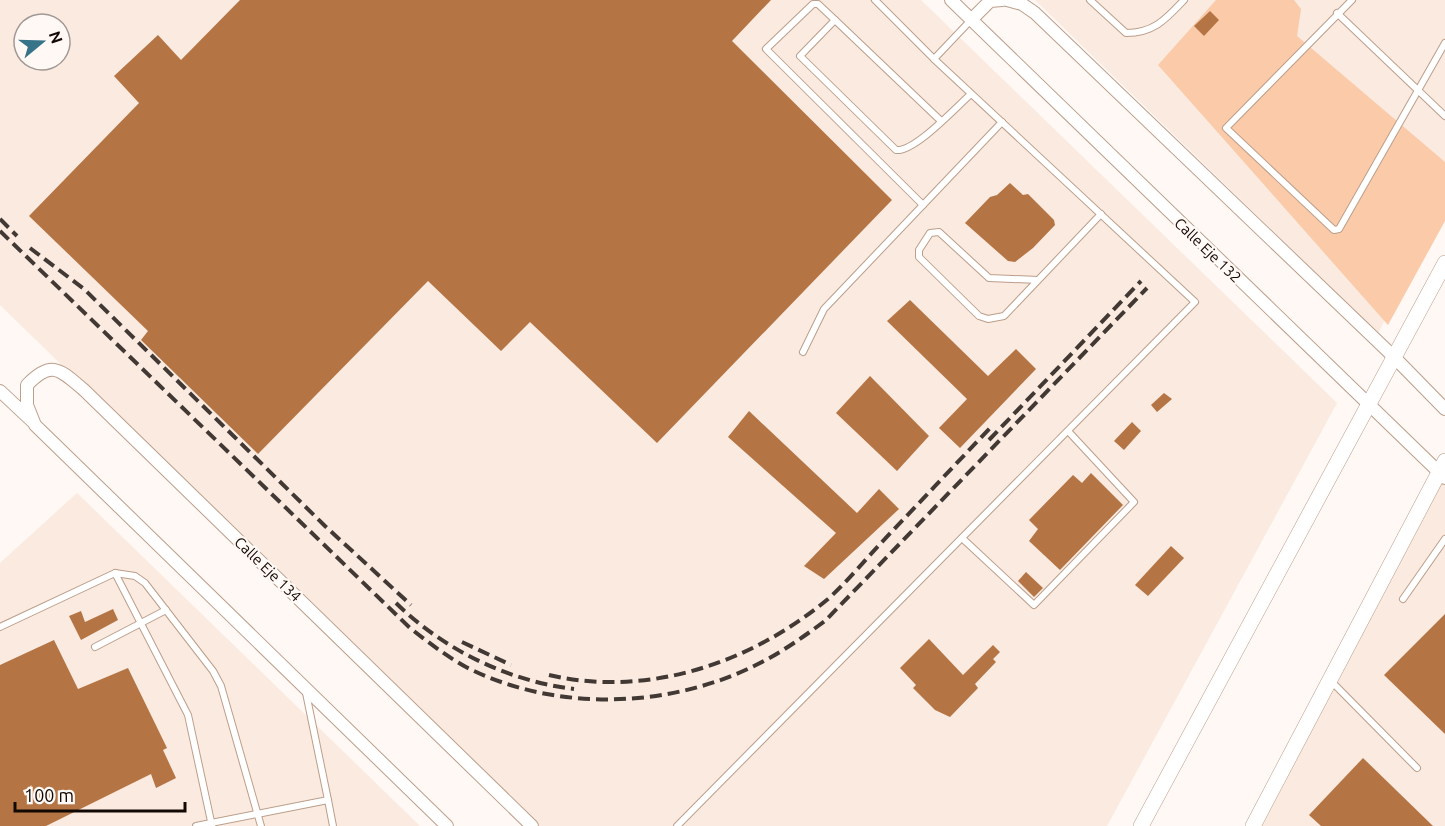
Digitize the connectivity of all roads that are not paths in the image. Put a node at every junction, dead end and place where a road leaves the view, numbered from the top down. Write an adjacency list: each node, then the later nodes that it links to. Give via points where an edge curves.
1 (875, 0): 13 (lane)
2 (951, 0): 11 (street, Calle Eje 132)
3 (1002, 0): 11 (street, via 990,1)
4 (1007, 0): 8 (street)
5 (1090, 0): 6 (lane, via 1126,33 1143,33 1159,26)
6 (1184, 0)
7 (1352, 0): 9 (lane)
8 (1020, 2): 24 (street)
9 (1337, 13): 14 (lane); 14 (lane, via 1226,128 1334,230 1339,230)
10 (835, 20): 17 (lane); 17 (lane, via 800,56 896,150 911,147); 19 (lane, via 813,4 766,49)
11 (972, 20): 13 (lane); 26 (street, Calle Eje 132)
12 (1445, 42): 14 (lane)
13 (934, 59): 15 (lane)
14 (1419, 90): 16 (lane)
15 (971, 94): 17 (lane); 18 (lane)
16 (1445, 116)
17 (941, 121)
18 (1002, 122): 19 (lane); 20 (lane)
19 (923, 205): 23 (lane, via 824,309)
20 (1101, 214): 22 (lane); 29 (lane, via 1195,302)
21 (1445, 263): 24 (street)
22 (1038, 280): 22 (lane, via 989,278 939,231 930,233 919,250 919,257 979,316 1004,316)
23 (803, 352)
24 (1394, 357): 26 (street); 27 (street)
25 (0, 391): 28 (street, Calle Eje 134)
26 (1368, 405): 30 (street, Calle Eje 132); 51 (street)
27 (1445, 409)
28 (36, 425): 40 (street, Calle Eje 134); 49 (street, Calle Eje 134, via 27,405 27,385 38,374 59,369)
29 (1068, 431): 31 (lane); 31 (lane, via 1134,502 1034,605)
30 (1443, 471): 39 (street)
31 (963, 537): 50 (lane)
32 (1445, 539): 34 (lane)
33 (115, 573): 35 (lane, via 135,576 145,583); 36 (lane); 37 (lane)
34 (1403, 599)
35 (166, 610): 36 (lane); 43 (lane, via 221,686)
36 (141, 622): 38 (lane); 44 (lane, via 188,715)
37 (0, 627)
38 (95, 647)
39 (1331, 681): 41 (lane); 52 (street)
40 (304, 687): 42 (lane); 48 (street, Calle Eje 134)
41 (1417, 768)
42 (328, 800): 43 (lane); 47 (lane)
43 (257, 814): 44 (lane); 46 (lane)
44 (212, 824): 45 (lane)
45 (196, 826)
46 (261, 826)
47 (333, 826)
48 (447, 826)
49 (532, 826)
50 (677, 826)
51 (1141, 826)
52 (1253, 826)

